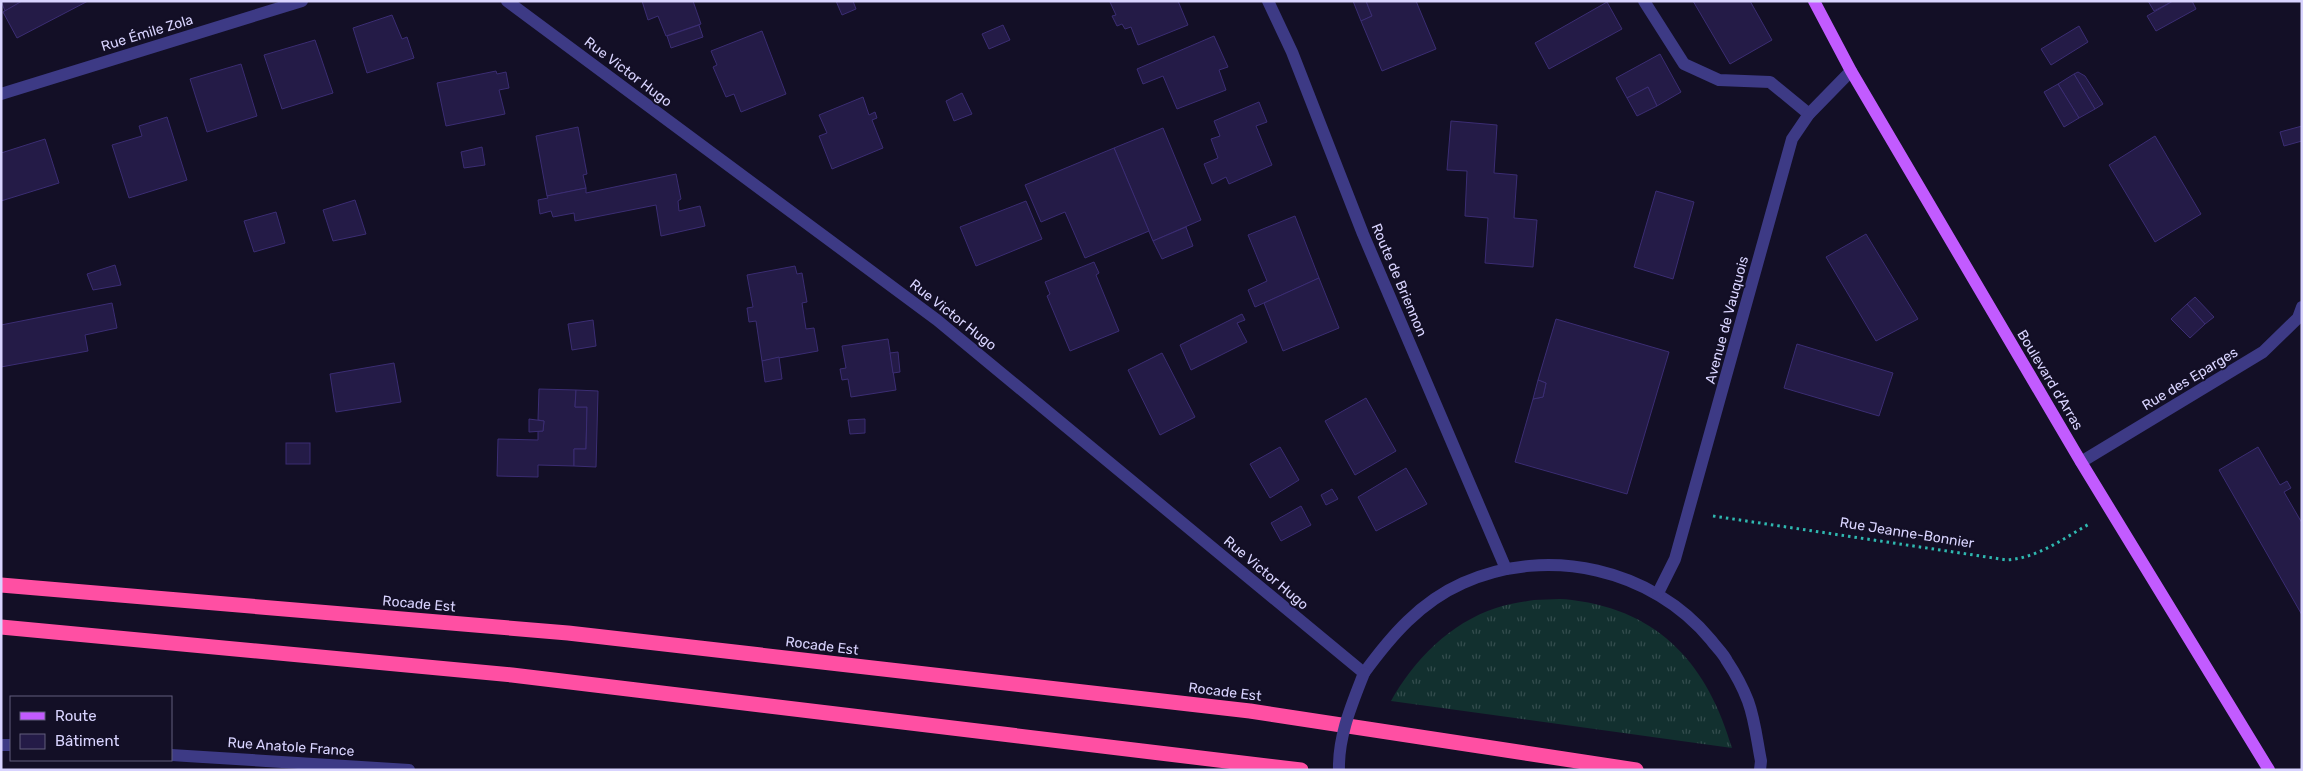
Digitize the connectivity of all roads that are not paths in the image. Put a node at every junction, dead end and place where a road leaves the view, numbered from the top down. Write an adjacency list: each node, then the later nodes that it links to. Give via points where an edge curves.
1 (302, 1): 7 (street, Rue Émile Zola)
2 (507, 1): 15 (street, Rue Victor Hugo, via 937,320)
3 (1268, 1): 11 (street, Route de Briennon)
4 (1644, 1): 8 (street, via 1684,64 1719,80 1770,82)
5 (1814, 1): 6 (main road, Boulevard d'Arras)
6 (1851, 71): 8 (street, Avenue de Vauquois); 10 (main road, Boulevard d'Arras)
7 (1, 94)
8 (1809, 114): 13 (street, Avenue de Vauquois, via 1792,139 1675,559)
9 (2302, 307): 10 (street, Rue des Eparges, via 2298,318 2263,352)
10 (2081, 462): 23 (main road, Boulevard d'Arras)
11 (1506, 569): 13 (street, via 1558,564 1610,572); 15 (street, via 1463,583 1425,605 1392,635)
12 (1, 586): 21 (highway, Rocade Est, via 578,634 1250,711)
13 (1658, 593): 22 (street, via 1696,622 1727,659 1748,702 1761,761)
14 (1, 627): 19 (highway, via 512,676)
15 (1364, 673): 20 (street, bridge, via 1348,714 1339,759)
16 (172, 755): 17 (street, Rue Anatole France)
17 (238, 764): 18 (street, Rue Anatole France)
18 (409, 770)
19 (1301, 770)
20 (1340, 770)
21 (1636, 770)
22 (1760, 770)
23 (2269, 770)

